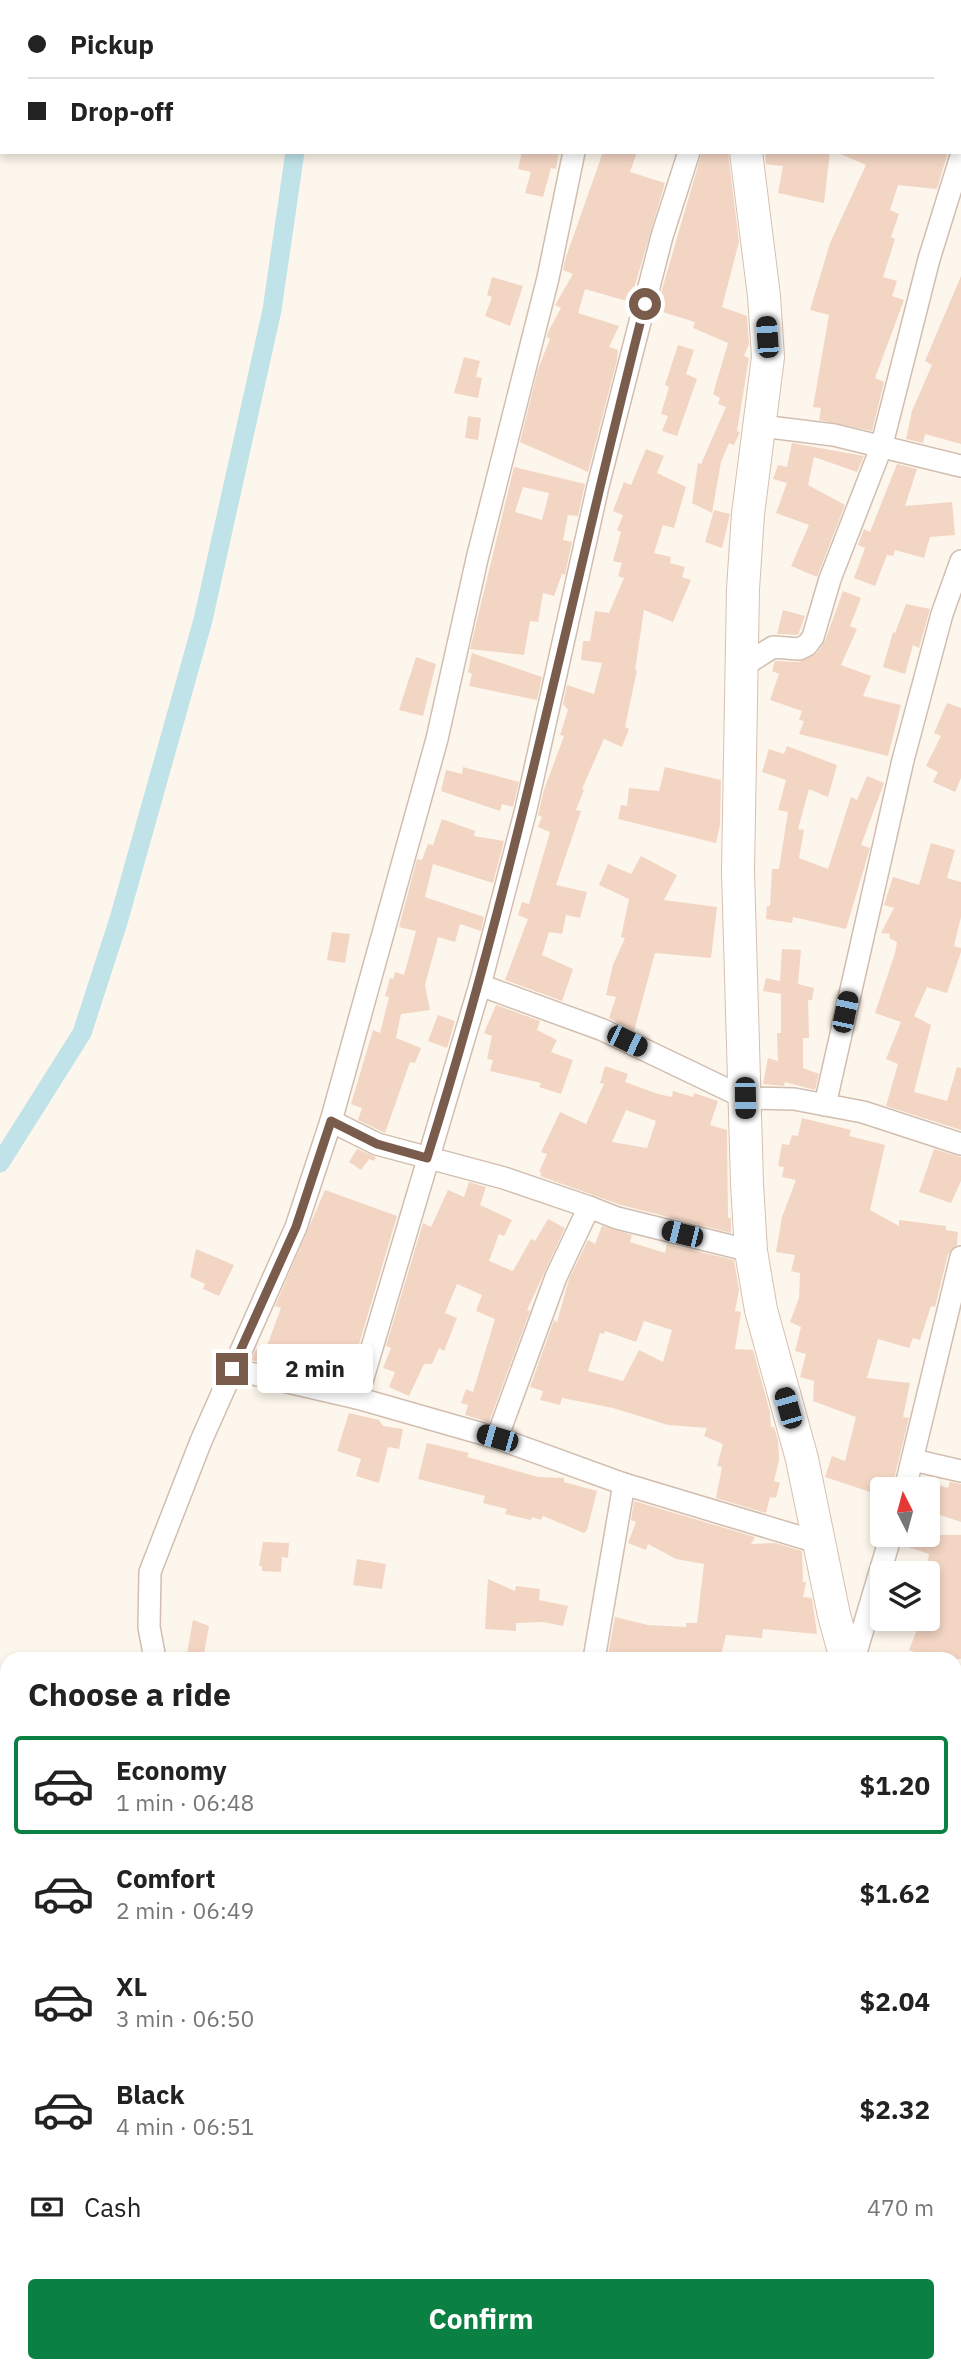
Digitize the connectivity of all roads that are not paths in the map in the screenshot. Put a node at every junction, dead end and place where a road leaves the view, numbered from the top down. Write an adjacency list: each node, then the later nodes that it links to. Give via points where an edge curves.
1 (574, 154): 13 (street, via 440,727)
2 (688, 154): 10 (street, via 662,236 597,486 526,809)
3 (746, 154): 5 (main road, via 768,357)
4 (961, 156): 6 (street, via 929,259)
5 (761, 426): 6 (street, via 834,435); 9 (main road, via 748,514)
6 (881, 448): 7 (street); 9 (street, via 830,579 813,637 799,649 773,647)
7 (961, 466)
8 (961, 561): 12 (street, via 903,760)
9 (743, 666): 11 (main road, via 738,871)
10 (480, 985): 11 (street, via 603,1030); 15 (street)
11 (745, 1098): 12 (street); 17 (main road)
12 (825, 1105): 14 (street, via 863,1112)
13 (331, 1121): 15 (street, via 377,1144); 19 (street, via 296,1227)
14 (961, 1144)
15 (427, 1158): 16 (street); 20 (street)
16 (589, 1207): 17 (street); 21 (street, via 556,1278)
17 (751, 1251): 26 (main road, via 761,1310)
18 (961, 1257): 22 (street)
19 (232, 1369): 20 (street); 28 (street, via 150,1572 149,1627)
20 (357, 1398): 21 (street)
21 (497, 1438): 25 (street)
22 (913, 1460): 23 (street); 24 (street)
23 (961, 1471)
24 (908, 1477)
25 (624, 1484): 26 (street); 29 (street)
26 (820, 1543): 30 (main road)
27 (887, 1547): 31 (street)
28 (154, 1652)
29 (595, 1652)
30 (844, 1652)
31 (856, 1652)

